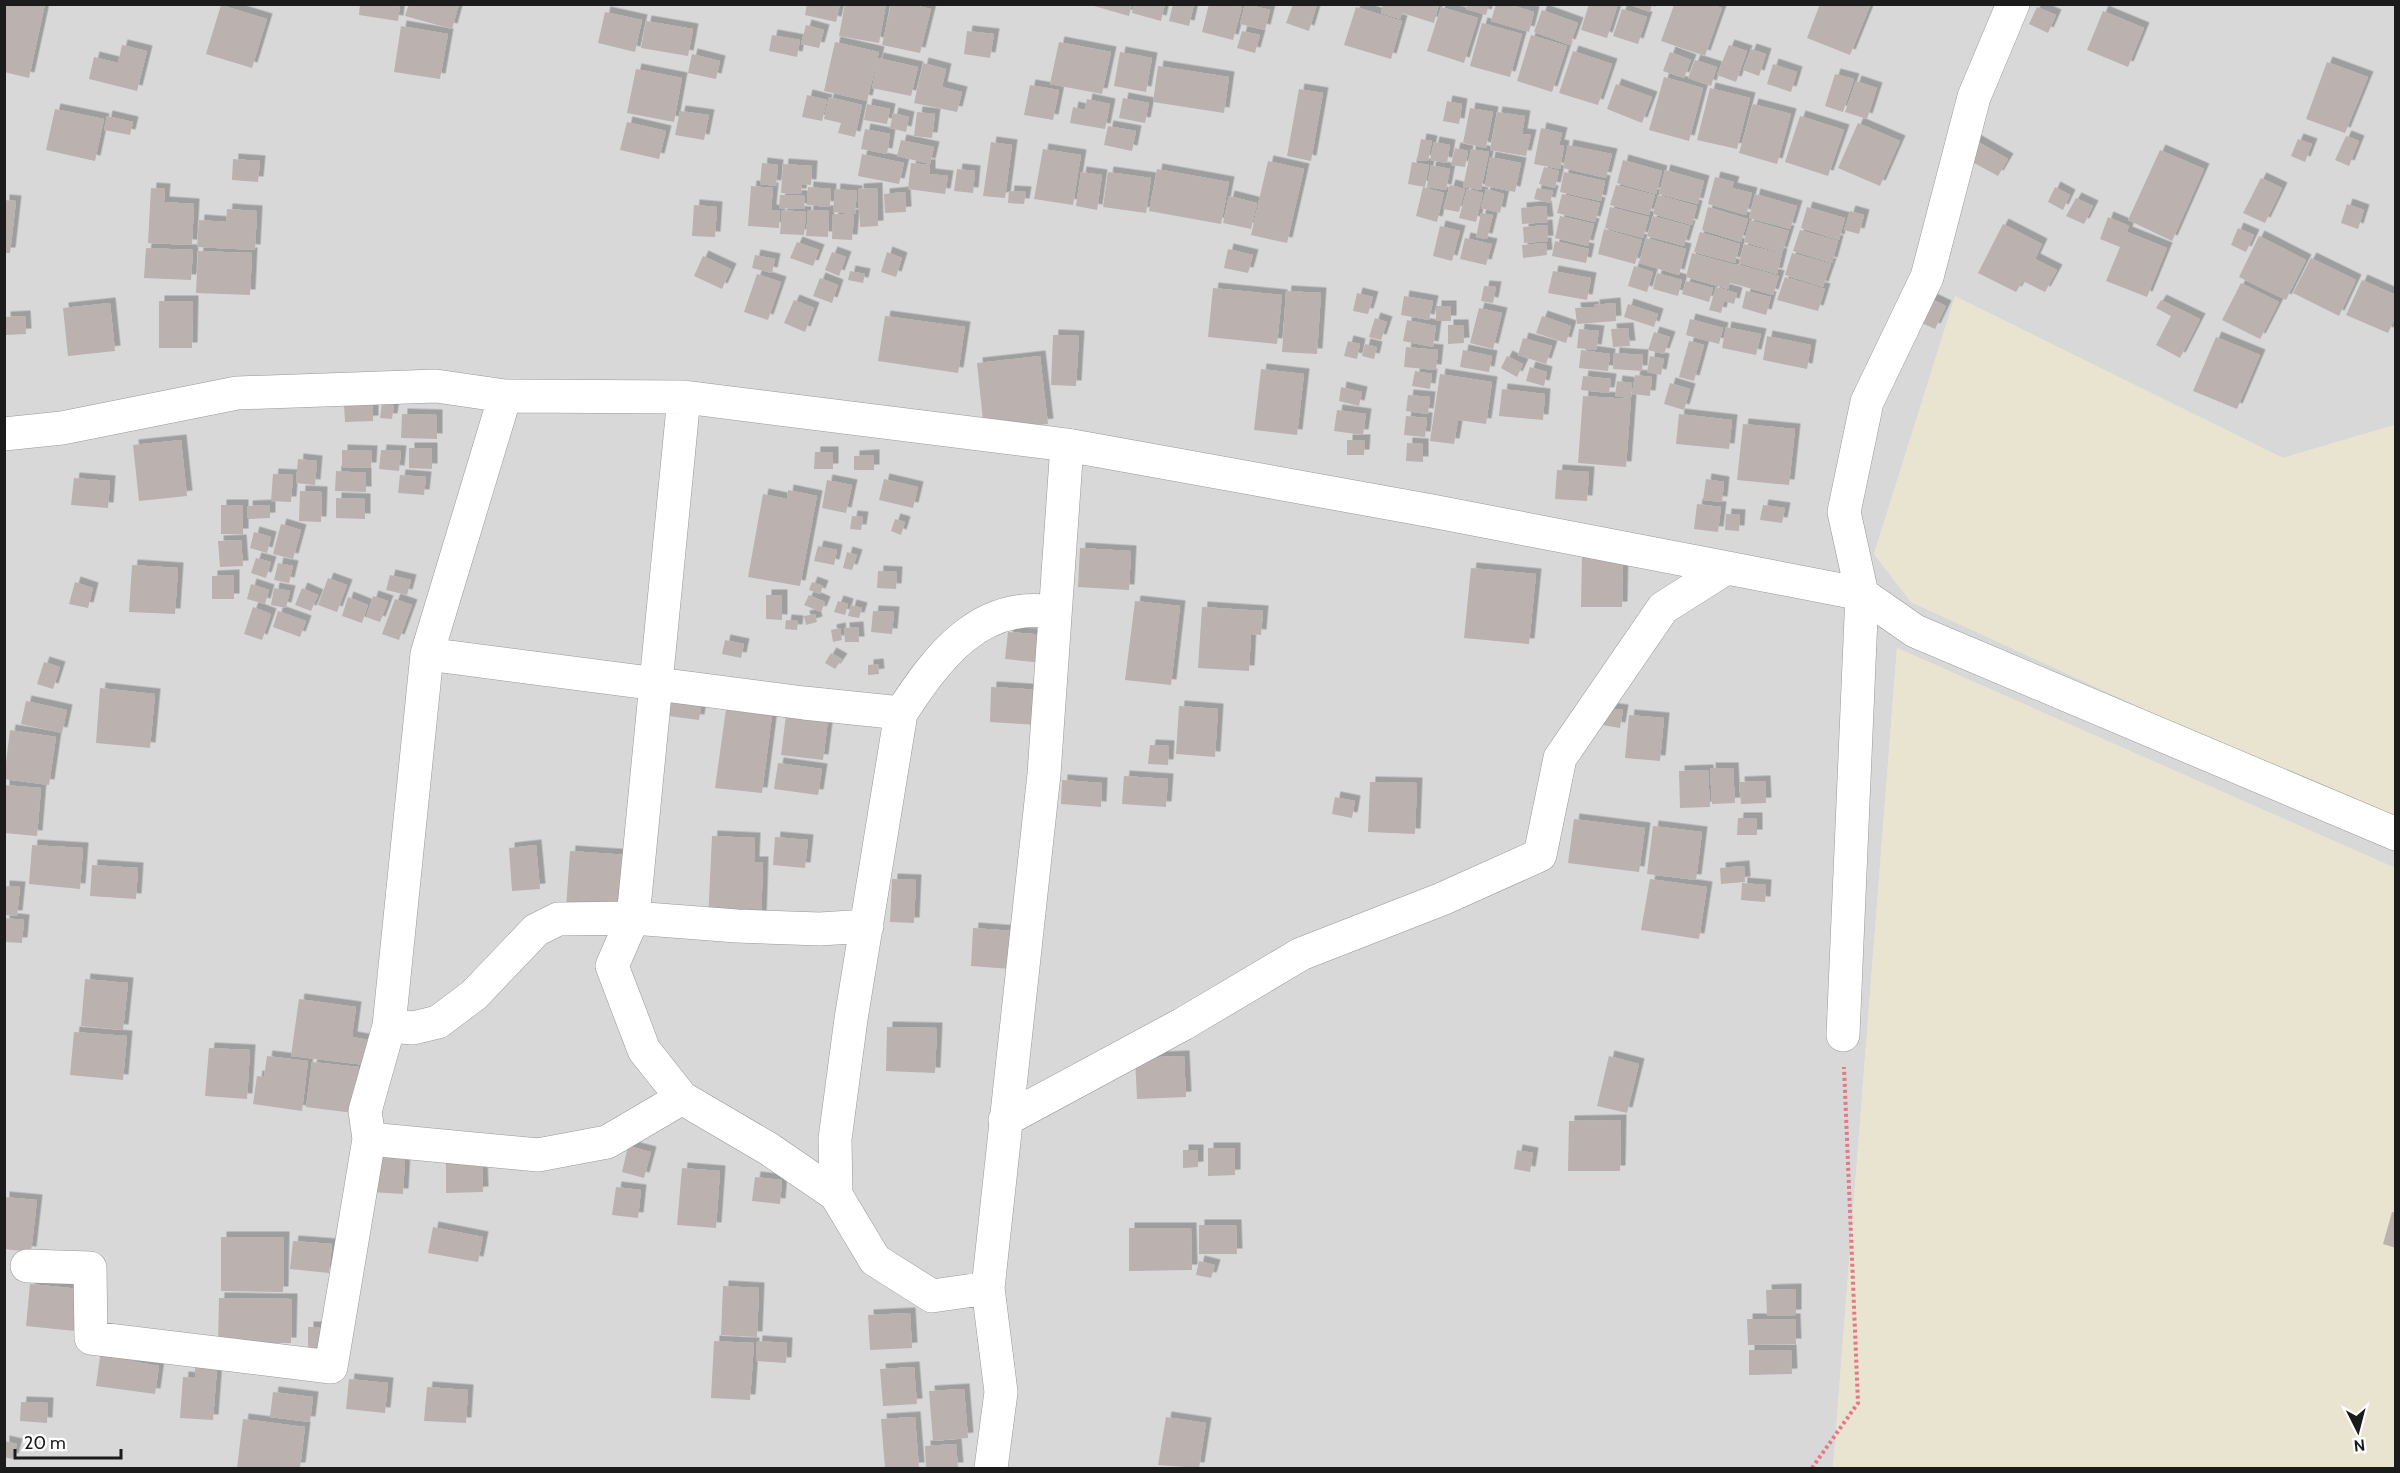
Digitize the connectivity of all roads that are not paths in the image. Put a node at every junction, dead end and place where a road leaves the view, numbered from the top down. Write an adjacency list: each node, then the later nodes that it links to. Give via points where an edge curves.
1 (2013, 4): 7 (street, via 1974,98 1927,277 1867,402 1844,512)
2 (505, 396): 3 (street); 4 (street, via 436,386 237,393 62,428); 9 (street)
3 (684, 398): 5 (street); 10 (street)
4 (4, 434)
5 (1067, 445): 6 (street); 8 (street)
6 (1726, 568): 7 (street); 18 (street, via 1663,608 1560,758 1540,855 1442,899 1301,954 1183,1024)
7 (1862, 594): 12 (street, via 1915,631); 16 (street)
8 (1054, 612): 11 (street, via 1033,609 990,620 957,640 928,672); 18 (street, via 1044,774)
9 (427, 654): 10 (street); 15 (street)
10 (658, 683): 11 (street); 13 (street)
11 (901, 713): 14 (street)
12 (2396, 834)
13 (633, 918): 14 (street, via 820,929); 15 (street, via 558,919 536,930 474,995 438,1022 413,1028); 17 (street, via 612,966 644,1050)
14 (867, 926): 20 (street, via 835,1139)
15 (388, 1026): 19 (street, via 366,1111)
16 (1843, 1035)
17 (682, 1098): 19 (street, via 606,1142 538,1155); 20 (street, via 769,1149)
18 (1005, 1120): 22 (street)
19 (369, 1139): 21 (street, via 331,1367 91,1338 90,1268)
20 (836, 1195): 22 (street, via 874,1260 932,1296)
21 (27, 1266)
22 (988, 1288): 23 (street, via 1001,1392)
23 (991, 1468)

